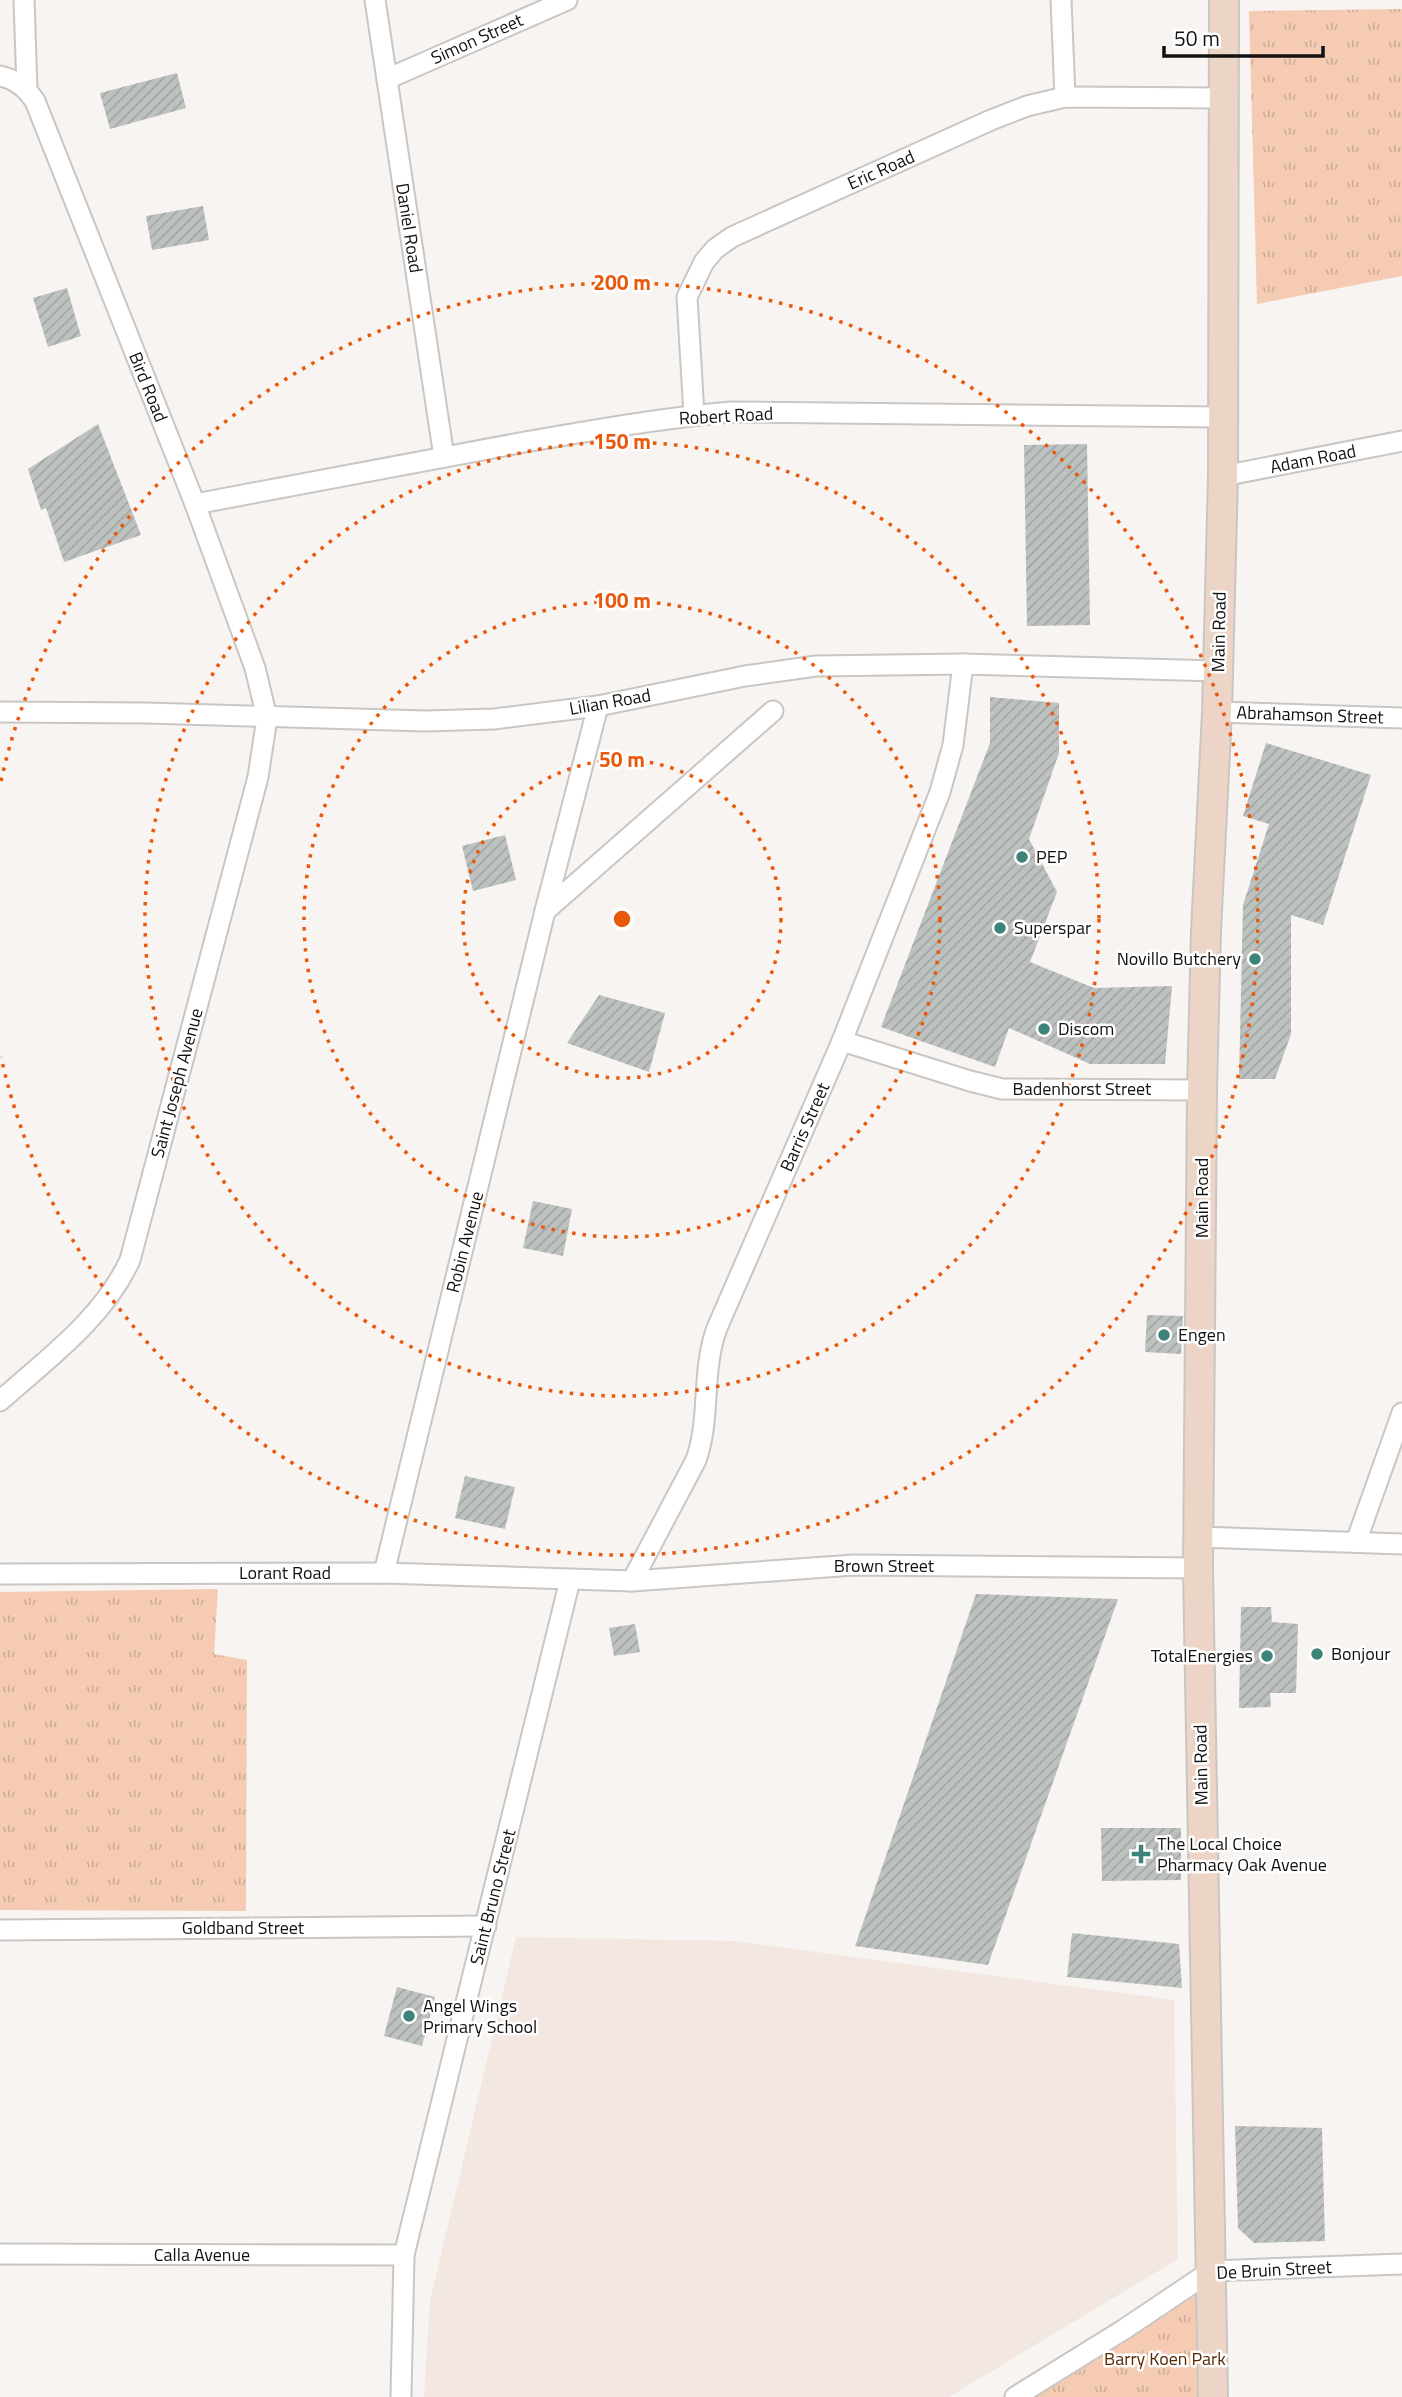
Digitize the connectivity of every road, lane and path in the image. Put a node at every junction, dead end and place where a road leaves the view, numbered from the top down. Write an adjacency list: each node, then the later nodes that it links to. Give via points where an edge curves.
1 (24, 0): 8 (street)
2 (375, 0): 7 (street, Daniel Road)
3 (567, 0): 7 (street, Simon Street)
4 (1061, 0): 9 (street)
5 (1224, 0): 10 (street, Main Road)
6 (0, 76): 8 (street)
7 (387, 79): 14 (street, Daniel Road)
8 (27, 89): 16 (street, Bird Road)
9 (1065, 97): 10 (street, Eric Road); 11 (street, Eric Road, via 991,120 732,237 715,250 687,297)
10 (1225, 98): 12 (street, Main Road)
11 (694, 415): 12 (street, Robert Road); 14 (street, Robert Road)
12 (1223, 417): 15 (street, Main Road)
13 (1402, 441): 15 (street, Adam Road)
14 (444, 457): 16 (street, Robert Road)
15 (1223, 476): 18 (street, Main Road)
16 (195, 505): 23 (street, Bird Road, via 255,668)
17 (963, 664): 18 (street, Lilian Road); 19 (street, Lilian Road, via 787,669); 26 (street, Barris Street, via 953,745 940,792)
18 (1218, 671): 22 (street, Main Road)
19 (598, 706): 23 (street, Lilian Road, via 494,719); 25 (street, Robin Avenue)
20 (773, 711): 25 (street)
21 (0, 712): 23 (street, Lilian Road)
22 (1217, 712): 24 (street, Abrahamson Street); 27 (street, Main Road)
23 (267, 718): 28 (street, Saint Joseph Avenue, via 258,777 130,1260 120,1283 99,1310)
24 (1402, 718)
25 (545, 911): 34 (street, Robin Avenue)
26 (842, 1041): 27 (street, Badenhorst Street, via 1002,1089); 37 (street, Barris Street, via 711,1343 702,1444 696,1461)
27 (1202, 1090): 30 (street, Main Road)
28 (0, 1401)
29 (1402, 1413): 31 (street)
30 (1199, 1537): 31 (street); 33 (street, Main Road)
31 (1356, 1542): 32 (street)
32 (1402, 1544)
33 (1198, 1568): 37 (street, Brown Street, via 854,1565); 43 (street, Main Road)
34 (384, 1573): 35 (street, Lorant Road); 36 (street, Lorant Road)
35 (0, 1574)
36 (570, 1580): 37 (street, Brown Street); 38 (street, Saint Bruno Street)
37 (632, 1581)
38 (486, 1926): 39 (street, Goldband Street); 41 (street, Saint Bruno Street)
39 (0, 1930)
40 (0, 2254): 41 (street, Calla Avenue)
41 (404, 2256): 44 (street, Saint Bruno Street)
42 (1402, 2264): 43 (street, De Bruin Street)
43 (1211, 2271): 45 (street, De Bruin Street); 46 (street, Main Road)
44 (401, 2397)
45 (1015, 2397)
46 (1213, 2397)

